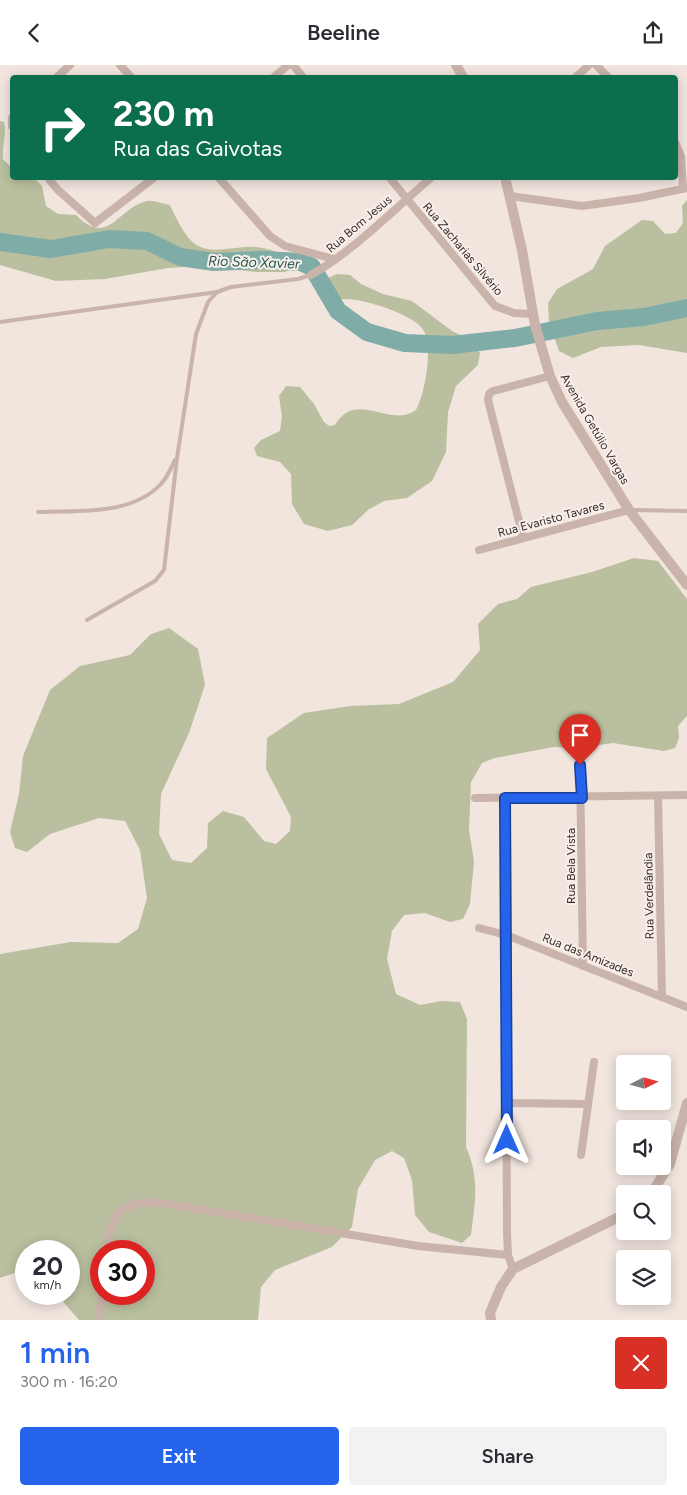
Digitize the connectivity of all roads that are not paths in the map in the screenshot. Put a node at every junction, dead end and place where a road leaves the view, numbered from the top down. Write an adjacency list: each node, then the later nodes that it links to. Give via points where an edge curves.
1 (70, 65): 7 (street)
2 (120, 65): 8 (street)
3 (288, 65): 9 (street)
4 (293, 65): 10 (street)
5 (589, 65): 11 (street)
6 (596, 65): 12 (street)
7 (59, 75)
8 (129, 75)
9 (276, 75)
10 (301, 75)
11 (578, 75)
12 (606, 75)
13 (678, 150): 20 (street)
14 (50, 180): 15 (street, via 95,223)
15 (151, 180)
16 (221, 180): 23 (street, via 270,236 285,245)
17 (392, 180): 22 (street, Rua Zacharias Silvério)
18 (428, 180): 22 (street, Rua Bom Jesus)
19 (506, 180): 21 (street, Avenida Getúlio Vargas)
20 (685, 188): 21 (street, via 582,206)
21 (510, 196): 26 (street, Avenida Getúlio Vargas)
22 (407, 198): 23 (street, Rua Bom Jesus); 26 (street, Rua Zacharias Silvério, via 495,306 514,313)
23 (334, 259): 24 (street, Rua Bom Jesus)
24 (311, 275): 25 (lane)
25 (217, 292): 27 (lane); 29 (lane, via 208,302 196,334)
26 (533, 314): 28 (street, Avenida Getúlio Vargas)
27 (0, 322)
28 (550, 376): 30 (street, Avenida Getúlio Vargas, via 562,403); 33 (street, via 489,394)
29 (176, 459): 32 (lane, via 162,483 141,499 108,509); 36 (lane, via 164,570 155,581)
30 (629, 510): 31 (lane); 33 (street, Rua Evaristo Tavares); 35 (street, Avenida Getúlio Vargas)
31 (687, 511)
32 (38, 512)
33 (523, 537): 34 (street, Rua Evaristo Tavares)
34 (479, 550)
35 (687, 585)
36 (86, 620)
37 (580, 765): 42 (street, Rua Bela Vista)
38 (687, 795): 39 (street)
39 (658, 796): 42 (street); 46 (street, Rua Verdelândia)
40 (475, 798): 41 (street)
41 (505, 798): 42 (street); 44 (street)
42 (582, 798): 45 (street, Rua Bela Vista)
43 (479, 929): 44 (street, Rua das Amizades)
44 (506, 935): 45 (street, Rua das Amizades); 49 (street)
45 (583, 966): 46 (street, Rua das Amizades)
46 (662, 997): 47 (street, Rua das Amizades)
47 (687, 1007)
48 (594, 1063): 51 (street)
49 (507, 1103): 51 (street); 56 (street)
50 (687, 1103): 53 (street, via 670,1164)
51 (588, 1104): 52 (street)
52 (581, 1155)
53 (657, 1185)
54 (616, 1218): 57 (street)
55 (108, 1240): 56 (street, via 119,1211 136,1203 160,1203 418,1246)
56 (508, 1255): 57 (street)
57 (513, 1269): 60 (street, via 501,1287 490,1313)
58 (101, 1305): 59 (street)
59 (98, 1320)
60 (491, 1320)

